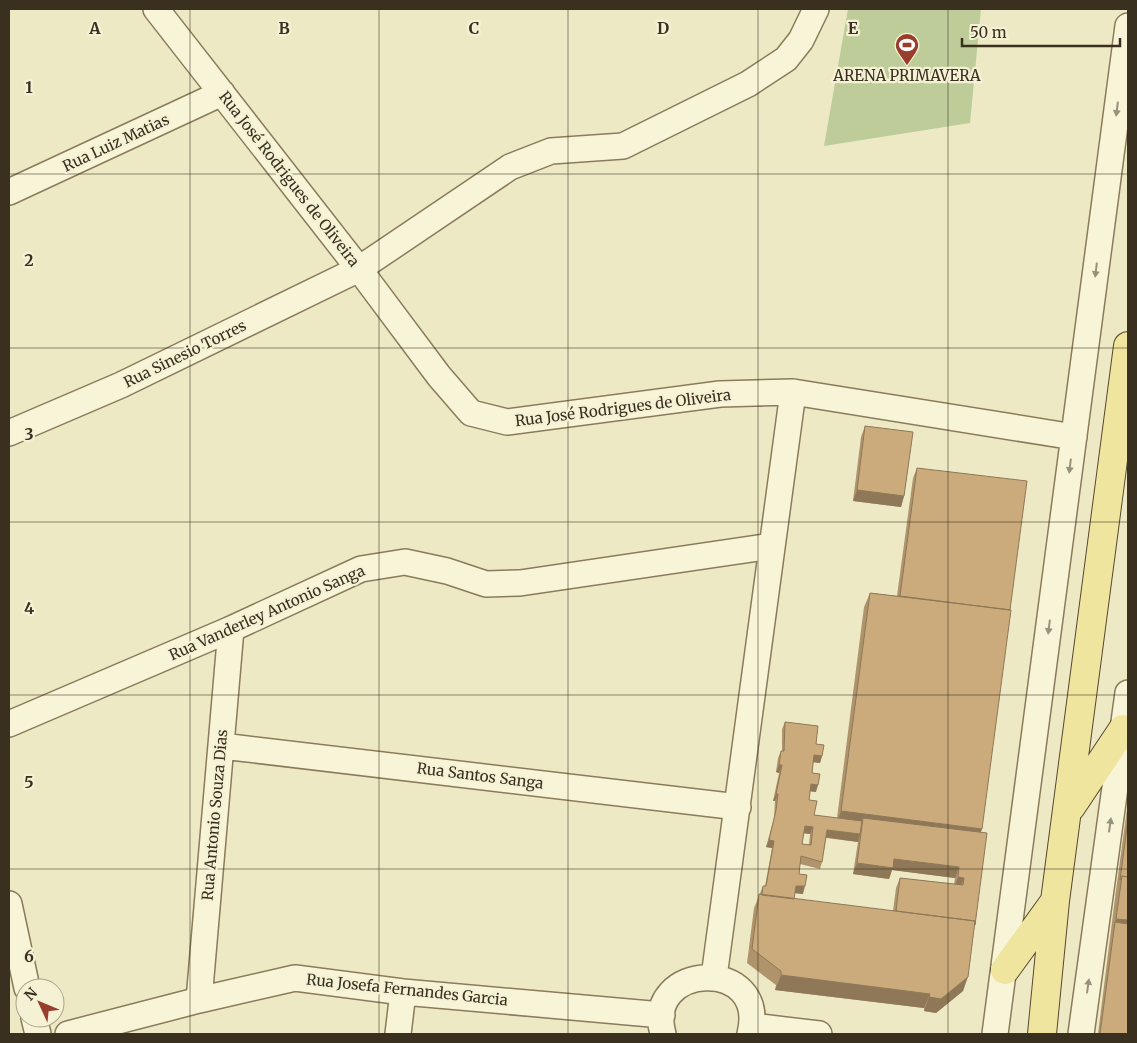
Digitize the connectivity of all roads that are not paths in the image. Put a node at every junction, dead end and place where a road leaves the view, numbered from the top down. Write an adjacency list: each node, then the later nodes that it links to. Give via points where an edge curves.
1 (156, 9): 4 (street, Rua José Rodrigues de Oliveira)
2 (816, 9): 6 (street, Rua Sinesio Torres, via 801,40 786,59 748,84 623,146 551,151 510,167)
3 (1128, 26): 10 (street, one-way to 10)
4 (222, 94): 5 (street, Rua Luiz Matias); 6 (street, Rua José Rodrigues de Oliveira)
5 (9, 192)
6 (359, 269): 8 (street, Rua José Rodrigues de Oliveira, via 439,376 471,413 507,422 720,394); 9 (street, Rua Sinesio Torres, via 121,385)
7 (1128, 346): 18 (main road)
8 (793, 392): 10 (street, Rua José Rodrigues de Oliveira); 11 (street)
9 (9, 433)
10 (1074, 437): 21 (street, one-way to 21)
11 (772, 546): 12 (street, Rua Vanderley Antonio Sanga, via 520,583 486,584 405,562 361,569); 17 (street)
12 (231, 629): 14 (street, Rua Vanderley Antonio Sanga); 16 (street, Rua Antonio Souza Dias)
13 (1128, 693): 15 (street)
14 (9, 724)
15 (1123, 729): 18 (main road); 33 (street, one-way to 15)
16 (222, 746): 17 (street, Rua Santos Sanga); 25 (street, Rua Antonio Souza Dias)
17 (738, 807): 22 (street)
18 (1066, 815): 19 (main road)
19 (1055, 901): 21 (main road); 32 (main road)
20 (9, 904): 23 (street)
21 (1005, 970): 31 (street)
22 (714, 977): 26 (street, via 700,977 681,985 666,1001); 27 (street, via 728,981 743,994 751,1012)
23 (26, 978)
24 (403, 992): 25 (street, Rua Josefa Fernandes Garcia, via 295,978); 26 (street, Rua Josefa Fernandes Garcia); 29 (street)
25 (199, 1000): 28 (street, Rua Josefa Fernandes Garcia)
26 (662, 1025)
27 (751, 1030): 30 (street)
28 (68, 1034)
29 (398, 1034)
30 (819, 1034)
31 (995, 1034)
32 (1042, 1034)
33 (1081, 1034)

